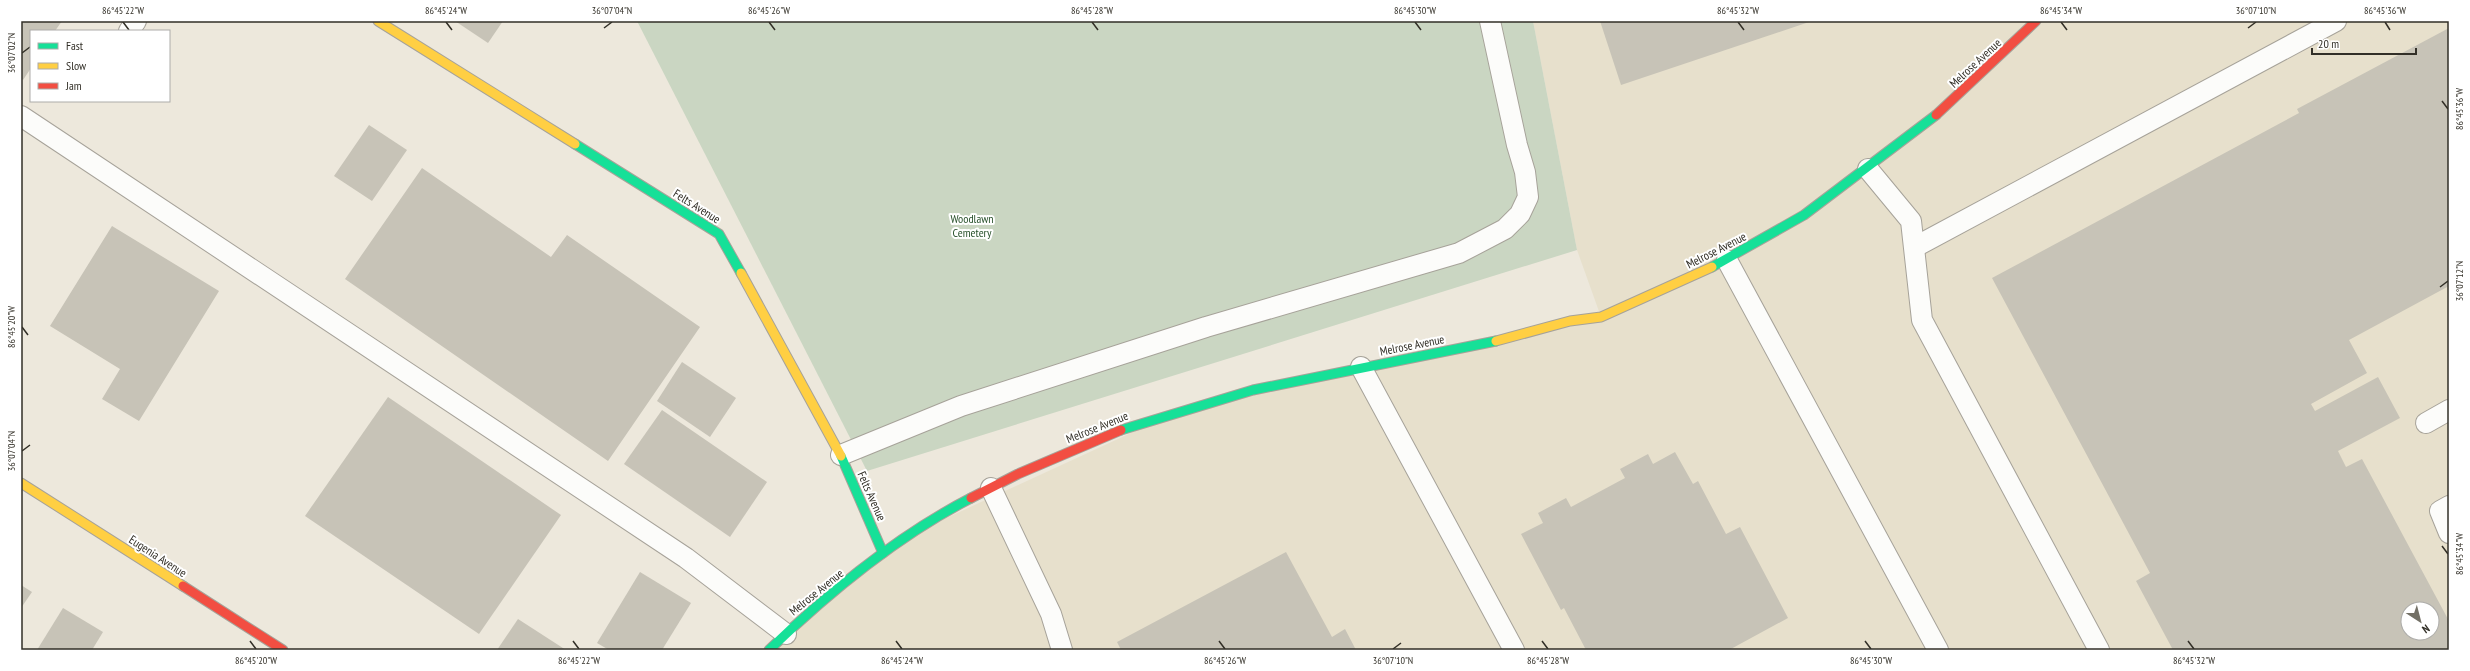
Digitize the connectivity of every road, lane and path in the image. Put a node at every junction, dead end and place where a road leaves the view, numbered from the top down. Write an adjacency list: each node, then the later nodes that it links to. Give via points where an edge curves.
1 (136, 21): 6 (lane)
2 (378, 21): 14 (street, Felts Avenue, via 719,234)
3 (1490, 21): 14 (lane, via 1525,172 1528,197 1520,214 1505,229 1459,253 1206,327 961,406)
4 (2036, 21): 8 (street, Melrose Avenue, via 1931,120)
5 (2336, 21): 9 (lane)
6 (130, 30)
7 (21, 116): 20 (lane, via 686,558)
8 (1868, 168): 9 (lane, via 1911,221); 10 (street, Melrose Avenue, via 1804,215)
9 (1915, 247): 26 (lane, via 1922,320)
10 (1727, 260): 11 (street, Melrose Avenue, via 1602,318 1570,321 1507,338); 25 (lane)
11 (1361, 368): 16 (street, Melrose Avenue, via 1253,390 1182,409 1113,432); 24 (lane)
12 (2449, 410): 13 (lane)
13 (2426, 423)
14 (841, 455): 19 (street, Felts Avenue)
15 (21, 483): 21 (street, Eugenia Avenue)
16 (991, 488): 19 (street, Melrose Avenue, via 950,509); 23 (lane, via 1051,614)
17 (2449, 506): 18 (lane, via 2440,511)
18 (2449, 533)
19 (883, 553): 20 (street, Melrose Avenue)
20 (786, 634): 22 (street, Melrose Avenue)
21 (283, 650)
22 (769, 650)
23 (1062, 650)
24 (1514, 650)
25 (1938, 650)
26 (2099, 650)

